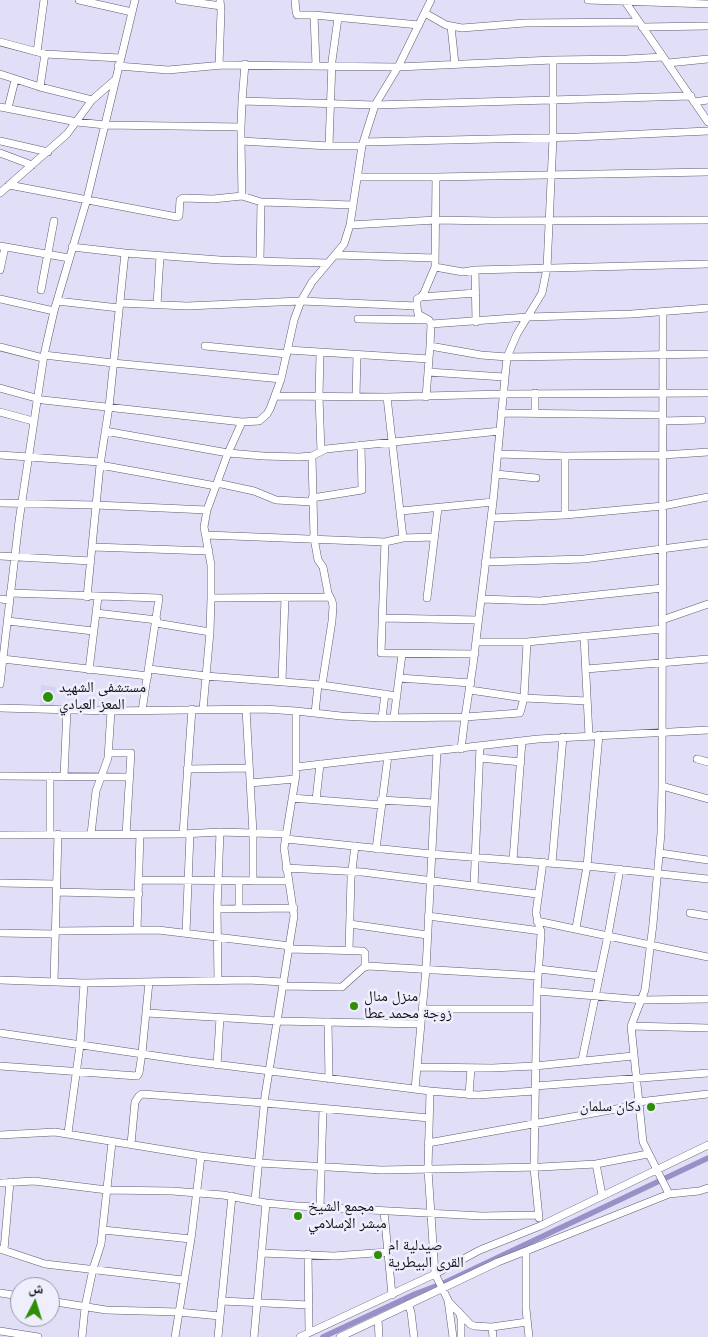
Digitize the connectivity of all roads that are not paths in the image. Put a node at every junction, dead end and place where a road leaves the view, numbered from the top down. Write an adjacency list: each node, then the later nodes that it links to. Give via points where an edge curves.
1 (44, 0): 21 (street)
2 (79, 0): 12 (street)
3 (135, 0): 12 (street)
4 (179, 0): 10 (street)
5 (295, 0): 14 (street, via 297,15)
6 (431, 0): 13 (street)
7 (588, 0): 8 (street)
8 (625, 1): 9 (street); 16 (street)
9 (696, 2): 11 (street)
10 (221, 3): 28 (street)
11 (708, 4)
12 (132, 12): 22 (street)
13 (425, 13): 17 (street); 18 (street)
14 (314, 15): 15 (street); 30 (street)
15 (338, 18): 17 (street); 31 (street)
16 (640, 24): 18 (street); 19 (street); 25 (street)
17 (419, 25): 32 (street)
18 (450, 26): 27 (street)
19 (708, 26)
20 (0, 42): 21 (street)
21 (41, 53): 22 (street); 36 (street)
22 (120, 58): 29 (street)
23 (708, 59): 25 (street)
24 (553, 60): 25 (street); 27 (street); 40 (street)
25 (665, 60): 37 (street)
26 (245, 64): 28 (street); 30 (street); 41 (street)
27 (456, 64): 32 (street)
28 (219, 65): 29 (street, via 168,70)
29 (118, 66): 34 (street)
30 (316, 66): 31 (street)
31 (331, 66): 32 (street); 42 (street)
32 (398, 67): 43 (street)
33 (0, 74): 35 (street)
34 (116, 79): 38 (street); 48 (street)
35 (15, 80): 36 (street); 45 (street)
36 (40, 87): 38 (street)
37 (692, 99): 39 (street); 40 (street); 47 (street)
38 (92, 100): 46 (street)
39 (708, 100)
40 (553, 101): 43 (street); 51 (street)
41 (242, 102): 42 (street); 49 (street)
42 (331, 104): 43 (street); 55 (street)
43 (375, 105): 54 (street)
44 (0, 106): 45 (street)
45 (8, 108): 46 (street)
46 (76, 122): 48 (street); 56 (street)
47 (708, 122)
48 (105, 125): 49 (street); 66 (street)
49 (241, 127): 53 (street)
50 (708, 131): 51 (street)
51 (553, 138): 54 (street); 60 (street)
52 (0, 141): 56 (street)
53 (241, 141): 55 (street); 65 (street)
54 (363, 144): 55 (street); 61 (street)
55 (329, 146)
56 (48, 152): 58 (street)
57 (0, 153): 58 (street)
58 (32, 165): 63 (street)
59 (708, 172): 60 (street)
60 (550, 175): 62 (street); 72 (street)
61 (357, 177): 62 (street); 68 (street)
62 (436, 177): 69 (street)
63 (9, 185): 64 (street); 66 (street)
64 (0, 193)
65 (242, 196): 66 (street, via 181,199 177,217); 67 (street)
66 (86, 199): 75 (street)
67 (262, 202): 68 (street); 82 (street)
68 (353, 204): 73 (street)
69 (436, 220): 72 (street); 73 (street); 81 (street)
70 (708, 220): 72 (street)
71 (54, 221): 77 (street)
72 (549, 222): 86 (street)
73 (350, 225): 78 (street, via 344,244)
74 (2, 247): 77 (street); 87 (street)
75 (72, 247): 76 (street); 80 (street)
76 (125, 253): 79 (street); 96 (street)
77 (48, 255): 80 (street); 89 (street)
78 (336, 255): 81 (street); 83 (street)
79 (160, 256): 82 (street); 95 (street)
80 (69, 258): 93 (street)
81 (435, 258): 85 (street)
82 (260, 260): 83 (street)
83 (327, 263): 94 (street)
84 (708, 264): 86 (street)
85 (435, 267): 88 (street, via 463,272); 91 (street)
86 (547, 268): 88 (street); 101 (street, via 542,293)
87 (0, 270)
88 (475, 270): 90 (street)
89 (41, 290)
90 (476, 293): 91 (street); 104 (street)
91 (422, 297): 97 (street, via 418,298)
92 (0, 299): 99 (street)
93 (57, 301): 96 (street); 99 (street)
94 (301, 301): 95 (street); 97 (street); 108 (street)
95 (157, 305): 96 (street)
96 (120, 306): 116 (street)
97 (417, 306): 103 (street, via 418,314)
98 (708, 308): 100 (street)
99 (54, 311): 113 (street)
100 (663, 312): 101 (street); 112 (street)
101 (528, 318): 104 (street); 114 (street, via 516,334)
102 (358, 320): 103 (street)
103 (430, 322): 104 (street); 106 (street)
104 (476, 322)
105 (204, 346): 108 (street)
106 (430, 346): 114 (street); 115 (street)
107 (0, 347): 113 (street)
108 (288, 352): 109 (street); 119 (street)
109 (320, 353): 111 (street); 126 (street)
110 (708, 354): 112 (street)
111 (357, 355): 115 (street); 127 (street)
112 (663, 355): 114 (street); 122 (street)
113 (44, 356): 116 (street); 130 (street)
114 (507, 357): 118 (street)
115 (429, 359): 117 (street)
116 (113, 363): 119 (street); 131 (street)
117 (428, 372): 118 (street); 128 (street)
118 (504, 377): 124 (street)
119 (281, 379): 125 (street)
120 (0, 388): 130 (street)
121 (535, 393): 122 (street); 124 (street); 134 (street)
122 (663, 393): 123 (street); 135 (street)
123 (708, 393)
124 (503, 394): 128 (street); 133 (street)
125 (276, 396): 126 (street); 138 (street, via 263,418)
126 (319, 397): 127 (street); 143 (street)
127 (356, 397): 129 (street)
128 (426, 397): 129 (street)
129 (386, 398): 141 (street)
130 (37, 399): 131 (street); 137 (street)
131 (109, 407): 138 (street); 139 (street)
132 (0, 412): 137 (street)
133 (501, 413): 134 (street); 140 (street)
134 (535, 413): 135 (street)
135 (663, 418): 136 (street); 148 (street)
136 (702, 420)
137 (33, 422): 149 (street)
138 (242, 422): 144 (street)
139 (105, 431): 144 (street); 152 (street)
140 (500, 431): 141 (street); 146 (street)
141 (392, 442): 142 (street); 165 (street)
142 (361, 445): 143 (street); 157 (street, via 362,490)
143 (321, 451): 150 (street)
144 (228, 452): 150 (street); 155 (street)
145 (708, 452): 148 (street)
146 (498, 454): 151 (street); 153 (street)
147 (0, 455): 149 (street)
148 (663, 455): 151 (street); 162 (street)
149 (29, 456): 152 (street); 160 (street)
150 (312, 456): 157 (street)
151 (565, 456): 166 (street)
152 (100, 463): 155 (street); 161 (street)
153 (496, 474): 154 (street); 158 (street)
154 (536, 478)
155 (217, 485): 157 (street, via 254,491 276,500); 164 (street)
156 (708, 497): 162 (street)
157 (312, 500): 170 (street)
158 (493, 502): 163 (street); 167 (street)
159 (0, 503): 160 (street)
160 (21, 503): 161 (street); 178 (street)
161 (96, 505): 164 (street); 174 (street)
162 (663, 506): 166 (street); 175 (street)
163 (438, 508): 165 (street); 169 (street)
164 (207, 510): 168 (street, via 204,522)
165 (400, 512): 171 (street)
166 (564, 515): 167 (street)
167 (491, 518): 180 (street)
168 (206, 535): 170 (street); 176 (street)
169 (434, 537): 171 (street); 188 (street)
170 (314, 538): 172 (street); 185 (street)
171 (403, 538): 172 (street)
172 (385, 542): 193 (street)
173 (708, 543): 175 (street)
174 (93, 547): 176 (street); 179 (street)
175 (662, 550): 180 (street, via 584,559); 181 (street)
176 (209, 551): 186 (street)
177 (0, 556): 178 (street)
178 (14, 557): 179 (street); 182 (street)
179 (91, 562): 183 (street)
180 (486, 562): 190 (street)
181 (663, 588): 190 (street, via 540,601); 195 (street)
182 (10, 597): 183 (street); 189 (street); 196 (street)
183 (87, 597): 184 (street)
184 (98, 597): 192 (street); 197 (street, via 158,597)
185 (330, 597): 187 (street); 218 (street, via 332,621)
186 (211, 598): 187 (street); 200 (street)
187 (285, 598): 216 (street)
188 (427, 598)
189 (0, 599)
190 (480, 599): 194 (street)
191 (708, 604): 195 (street)
192 (96, 614): 197 (street); 199 (street)
193 (382, 618): 194 (street); 205 (street, via 381,653)
194 (478, 620): 202 (street)
195 (662, 620): 198 (street)
196 (8, 621): 199 (street); 204 (street)
197 (157, 622): 200 (street); 213 (street)
198 (662, 629): 201 (street); 209 (street)
199 (93, 632): 212 (street)
200 (210, 632): 214 (street)
201 (584, 636): 203 (street); 211 (street)
202 (476, 642): 203 (street); 206 (street)
203 (527, 642): 222 (street)
204 (2, 647): 207 (street)
205 (402, 654): 206 (street); 215 (street)
206 (475, 654): 219 (street)
207 (3, 659): 210 (street); 212 (street)
208 (708, 659): 209 (street)
209 (663, 664): 211 (street); 237 (street)
210 (1, 669): 217 (street)
211 (586, 669): 223 (street)
212 (89, 670): 213 (street)
213 (148, 672): 214 (street); 229 (street)
214 (206, 676): 216 (street); 226 (street)
215 (400, 678): 219 (street); 221 (street)
216 (282, 681): 218 (street)
217 (0, 684)
218 (320, 685): 220 (street); 232 (street)
219 (470, 686): 222 (street); 234 (street)
220 (384, 694): 221 (street); 235 (street)
221 (397, 696): 233 (street)
222 (524, 698): 223 (street); 234 (street, via 518,714)
223 (587, 701): 239 (street)
224 (0, 708): 228 (street)
225 (192, 709): 226 (street); 229 (street); 254 (street)
226 (203, 709): 227 (street)
227 (246, 709): 231 (street); 253 (street)
228 (67, 710): 230 (street); 257 (street)
229 (142, 710): 230 (street)
230 (111, 711): 245 (street)
231 (296, 711): 232 (street); 252 (street)
232 (315, 713): 235 (street)
233 (394, 717): 234 (street); 235 (street)
234 (466, 717): 243 (street)
235 (382, 718)
236 (708, 730): 237 (street)
237 (662, 734): 238 (street); 262 (street)
238 (598, 735): 239 (street); 286 (street)
239 (589, 736): 240 (street)
240 (563, 737): 241 (street); 285 (street)
241 (522, 741): 242 (street); 249 (street)
242 (480, 747): 243 (street); 247 (street)
243 (461, 749): 244 (street)
244 (437, 751): 246 (street); 266 (street)
245 (109, 753): 258 (street); 259 (street, via 131,753)
246 (388, 756): 251 (street); 267 (street)
247 (480, 758): 249 (street); 281 (street)
248 (697, 759): 250 (street)
249 (521, 762): 282 (street)
250 (708, 762)
251 (320, 764): 252 (street); 265 (street)
252 (296, 767): 260 (street)
253 (249, 768): 254 (street); 261 (street)
254 (187, 769): 274 (street)
255 (0, 776): 256 (street)
256 (50, 776): 257 (street); 270 (street)
257 (64, 776): 258 (street)
258 (101, 777): 259 (street); 271 (street, via 96,790)
259 (130, 777): 272 (street)
260 (295, 779): 261 (street); 263 (street)
261 (250, 783): 269 (street)
262 (662, 786): 264 (street); 279 (street)
263 (292, 798): 265 (street); 276 (street)
264 (708, 799)
265 (316, 800): 267 (street)
266 (433, 802): 267 (street); 280 (street)
267 (381, 803): 278 (street)
268 (220, 832): 269 (street); 274 (street); 294 (street)
269 (252, 833): 276 (street); 296 (street)
270 (54, 834): 271 (street); 275 (street); 301 (street)
271 (91, 834): 272 (street)
272 (126, 834): 273 (street)
273 (140, 834): 274 (street); 292 (street)
274 (186, 834): 293 (street)
275 (0, 835)
276 (286, 837): 277 (street); 287 (street)
277 (355, 846): 278 (street); 289 (street)
278 (376, 849): 280 (street)
279 (660, 853): 283 (street); 290 (street)
280 (431, 854): 281 (street); 298 (street)
281 (474, 857): 282 (street); 300 (street)
282 (513, 860): 284 (street)
283 (708, 860)
284 (543, 862): 285 (street); 303 (street)
285 (552, 863): 286 (street)
286 (587, 866): 288 (street); 312 (street)
287 (286, 868): 289 (street); 297 (street)
288 (620, 869): 290 (street); 319 (street)
289 (351, 872): 298 (street); 311 (street)
290 (658, 872): 291 (street); 321 (street)
291 (708, 879)
292 (139, 880): 293 (street); 302 (street)
293 (189, 880): 294 (street); 317 (street)
294 (218, 881): 295 (street); 305 (street)
295 (239, 881): 296 (street); 306 (street)
296 (253, 881): 297 (street)
297 (289, 881): 304 (street)
298 (430, 881): 300 (street); 308 (street)
299 (0, 883): 301 (street)
300 (474, 886): 303 (street)
301 (56, 888): 302 (street); 315 (street)
302 (138, 894): 313 (street)
303 (537, 894): 310 (street)
304 (294, 908): 306 (street); 322 (street)
305 (217, 909): 306 (street); 320 (street)
306 (239, 909)
307 (690, 913): 309 (street)
308 (428, 916): 314 (street); 318 (street)
309 (708, 916)
310 (537, 921): 312 (street); 314 (street)
311 (350, 924): 318 (street); 323 (street)
312 (576, 928): 319 (street)
313 (138, 930): 315 (street); 317 (street)
314 (541, 931): 327 (street)
315 (54, 932): 316 (street); 331 (street)
316 (0, 933)
317 (186, 933): 320 (street)
318 (427, 934): 326 (street)
319 (608, 935): 321 (street); 328 (street)
320 (217, 936): 322 (street); 330 (street)
321 (652, 944): 324 (street); 338 (street)
322 (290, 948): 323 (street); 334 (street)
323 (349, 950): 325 (street, via 364,952)
324 (708, 957)
325 (365, 967): 326 (street); 334 (street, via 342,987)
326 (426, 969): 327 (street); 339 (street)
327 (539, 972): 328 (street); 335 (street)
328 (599, 976): 336 (street)
329 (0, 980): 331 (street)
330 (218, 981): 333 (street); 334 (street)
331 (54, 982): 332 (street)
332 (84, 982): 333 (street); 349 (street)
333 (149, 982): 341 (street)
334 (283, 984): 343 (street)
335 (537, 991): 336 (street); 340 (street)
336 (595, 996): 338 (street); 352 (street)
337 (708, 999): 338 (street)
338 (643, 1000): 346 (street)
339 (423, 1009): 340 (street); 345 (street)
340 (536, 1009): 355 (street)
341 (147, 1013): 342 (street); 350 (street)
342 (220, 1018): 343 (street); 353 (street)
343 (277, 1021): 344 (street); 359 (street)
344 (328, 1022): 345 (street); 361 (street)
345 (421, 1024): 356 (street)
346 (631, 1026): 347 (street); 351 (street)
347 (708, 1028)
348 (0, 1033): 349 (street)
349 (80, 1045): 350 (street); 358 (street)
350 (142, 1053): 353 (street); 358 (street, via 137,1076)
351 (633, 1056): 352 (street); 362 (street)
352 (582, 1060): 355 (street)
353 (217, 1065): 359 (street)
354 (0, 1066): 358 (street)
355 (535, 1066): 357 (street); 363 (street)
356 (418, 1067): 357 (street); 364 (street)
357 (472, 1068): 367 (street)
358 (77, 1072): 373 (street)
359 (270, 1072): 361 (street); 368 (street)
360 (708, 1073): 362 (street)
361 (328, 1079): 364 (street)
362 (636, 1079): 363 (street); 369 (street)
363 (535, 1088): 367 (street); 372 (street)
364 (415, 1089): 365 (street)
365 (430, 1091): 367 (street); 371 (street)
366 (708, 1094): 369 (street)
367 (469, 1095)
368 (265, 1103): 370 (street); 377 (street, via 142,1094 135,1102); 381 (street)
369 (638, 1103): 372 (street); 379 (street, via 643,1142)
370 (322, 1109): 371 (street); 383 (street)
371 (429, 1118): 376 (street)
372 (535, 1125): 376 (street); 384 (street)
373 (68, 1133): 374 (street); 375 (street)
374 (0, 1135)
375 (112, 1142): 377 (street); 390 (street)
376 (428, 1143): 386 (street)
377 (131, 1144): 380 (street)
378 (708, 1145): 385 (street)
379 (648, 1154): 382 (street); 385 (street)
380 (202, 1156): 381 (street); 391 (street)
381 (259, 1163): 383 (street); 395 (street)
382 (596, 1164): 384 (street); 393 (street)
383 (322, 1168): 386 (street); 397 (street)
384 (534, 1168): 386 (street); 400 (street)
385 (657, 1169): 392 (street); 393 (street)
386 (428, 1170): 399 (street)
387 (10, 1182): 388 (street); 390 (street, via 43,1182); 404 (street)
388 (0, 1183)
389 (708, 1188): 392 (street)
390 (107, 1190): 391 (street); 402 (street)
391 (197, 1194): 394 (street); 403 (street)
392 (669, 1194): 405 (street)
393 (602, 1195): 401 (street)
394 (232, 1196): 395 (street); 415 (street)
395 (255, 1200): 396 (street)
396 (266, 1203): 397 (street); 407 (street)
397 (320, 1207): 398 (street)
398 (384, 1211): 399 (street); 406 (street)
399 (429, 1214): 400 (street); 410 (street)
400 (538, 1215): 401 (street)
401 (540, 1226): 410 (street, via 480,1250)
402 (103, 1230): 403 (street); 409 (street)
403 (191, 1239): 411 (street)
404 (2, 1250): 409 (street, via 45,1264)
405 (526, 1251): 412 (street); 425 (street)
406 (388, 1252): 408 (street, via 334,1256); 413 (street)
407 (261, 1253): 408 (street); 417 (street)
408 (308, 1254): 419 (street)
409 (94, 1269): 411 (street); 420 (street)
410 (435, 1276): 412 (street); 413 (street)
411 (183, 1280): 421 (street)
412 (441, 1289): 414 (street); 418 (street)
413 (392, 1295): 428 (street)
414 (448, 1300): 422 (street); 438 (street)
415 (221, 1301): 417 (street); 423 (street)
416 (60, 1302): 420 (street)
417 (257, 1302): 419 (street); 433 (street)
418 (408, 1304): 424 (street); 437 (street)
419 (309, 1305): 428 (street)
420 (86, 1306): 421 (street, via 106,1310); 430 (street)
421 (178, 1312): 423 (street); 431 (street)
422 (459, 1312): 426 (street, via 474,1326); 439 (street)
423 (220, 1316): 432 (street)
424 (378, 1319): 435 (street); 436 (street)
425 (527, 1322): 426 (street); 441 (street)
426 (492, 1327): 440 (street)
427 (0, 1332): 429 (street)
428 (309, 1332): 434 (street)
429 (36, 1337)
430 (82, 1337)
431 (175, 1337)
432 (218, 1337)
433 (254, 1337)
434 (300, 1337)
435 (340, 1337)
436 (379, 1337)
437 (414, 1337)
438 (453, 1337)
439 (461, 1337)
440 (493, 1337)
441 (529, 1337)

